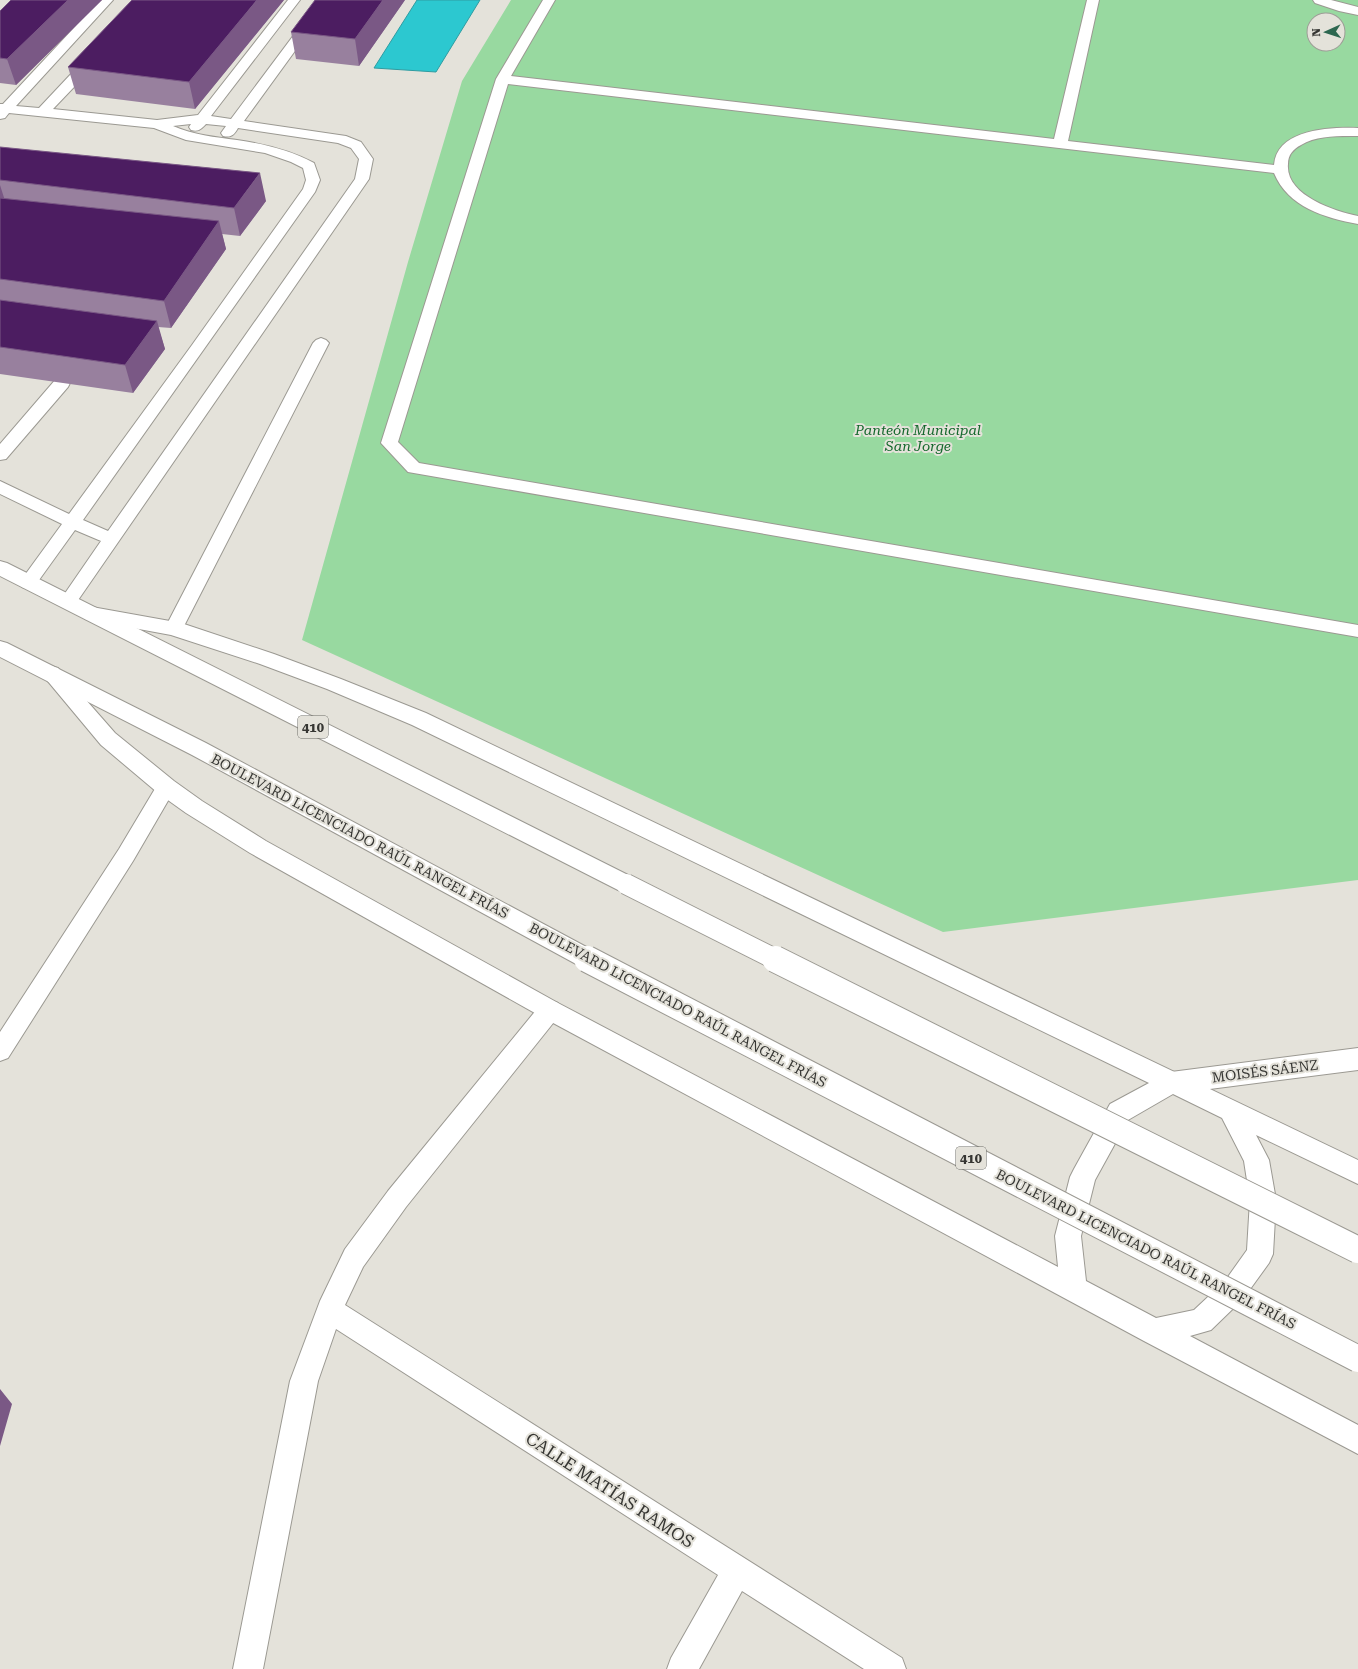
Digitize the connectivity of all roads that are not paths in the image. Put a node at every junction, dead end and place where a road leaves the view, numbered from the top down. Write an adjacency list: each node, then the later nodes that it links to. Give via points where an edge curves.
1 (107, 0): 10 (lane)
2 (294, 0): 12 (lane)
3 (326, 0): 13 (lane)
4 (548, 0): 9 (lane)
5 (1092, 0): 18 (lane)
6 (1319, 0): 7 (lane)
7 (1358, 11)
8 (97, 54): 11 (lane)
9 (503, 79): 18 (lane); 32 (lane, via 390,443 414,468)
10 (2, 111): 11 (lane)
11 (43, 112): 14 (lane)
12 (202, 119): 13 (lane); 14 (lane); 16 (lane)
13 (234, 123): 17 (lane); 26 (lane, via 341,139 356,145 366,159 362,179)
14 (157, 124): 16 (lane)
15 (1358, 132): 19 (lane, via 1336,131 1312,135 1293,144 1282,156)
16 (188, 137): 17 (lane)
17 (221, 142): 25 (lane, via 297,158 309,166 312,173 310,189)
18 (1060, 145): 19 (lane)
19 (1280, 170): 20 (lane, via 1287,185 1302,199 1323,210)
20 (1358, 220)
21 (321, 343): 31 (lane)
22 (62, 382): 23 (lane)
23 (0, 455)
24 (0, 487): 25 (lane)
25 (72, 522): 26 (lane); 28 (lane)
26 (111, 539): 29 (lane)
27 (0, 568): 28 (main road, 410)
28 (28, 583): 29 (main road, 410)
29 (68, 602): 30 (main road, 410)
30 (92, 614): 31 (main road); 42 (main road, 410, bridge, via 379,761)
31 (174, 628): 39 (main road, via 267,659 419,719)
32 (1358, 631)
33 (0, 648): 34 (main road, BOULEVARD LICENCIADO RAÚL RANGEL FRÍAS / 410)
34 (51, 673): 35 (main road, via 108,739); 46 (main road, BOULEVARD LICENCIADO RAÚL RANGEL FRÍAS / 410, bridge, via 206,753 584,957)
35 (166, 787): 36 (main road, via 258,848); 37 (lane, via 126,855)
36 (550, 1010): 43 (main road); 44 (main road, via 397,1199 354,1258)
37 (0, 1051)
38 (1358, 1059): 39 (main road, MOISÉS SÁENZ)
39 (1172, 1083): 40 (main road); 43 (main road, via 1120,1112 1083,1177 1068,1236)
40 (1231, 1111): 41 (main road); 45 (main road, via 1256,1160 1263,1200 1260,1254 1234,1290 1201,1321)
41 (1358, 1172)
42 (1358, 1250)
43 (1074, 1289): 45 (main road)
44 (329, 1310): 48 (main road, CALLE MATÍAS RAMOS); 49 (main road, via 304,1381)
45 (1154, 1332): 47 (main road)
46 (1358, 1359)
47 (1358, 1440)
48 (737, 1571): 50 (main road); 51 (main road, CALLE MATÍAS RAMOS)
49 (248, 1669)
50 (682, 1669)
51 (891, 1669)

